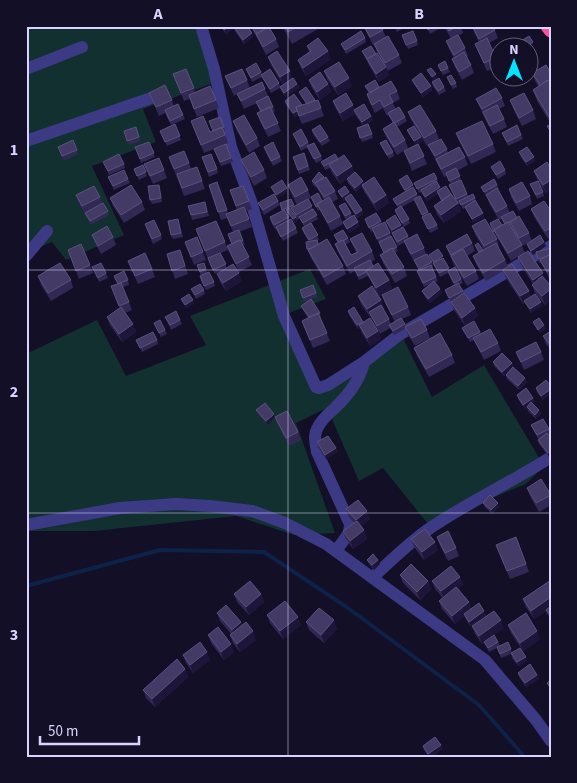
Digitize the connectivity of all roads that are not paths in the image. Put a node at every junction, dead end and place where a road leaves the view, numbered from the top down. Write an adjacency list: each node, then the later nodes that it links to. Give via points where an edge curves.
1 (548, 26): 3 (highway)
2 (204, 27): 11 (street, via 232,147 284,316 311,378 316,387 323,387)
3 (551, 30)
4 (82, 47): 5 (street)
5 (26, 69)
6 (163, 94): 7 (street)
7 (26, 141)
8 (47, 231): 10 (street)
9 (551, 246): 11 (street, via 399,336)
10 (26, 256)
11 (364, 362): 14 (street, via 359,379 316,431 317,452 350,526 349,533)
12 (551, 457): 15 (street, via 441,520)
13 (26, 525): 14 (street, via 138,506 210,506 252,511 285,522)
14 (336, 551): 15 (street)
15 (373, 577): 16 (street, via 486,660)
16 (551, 741)

